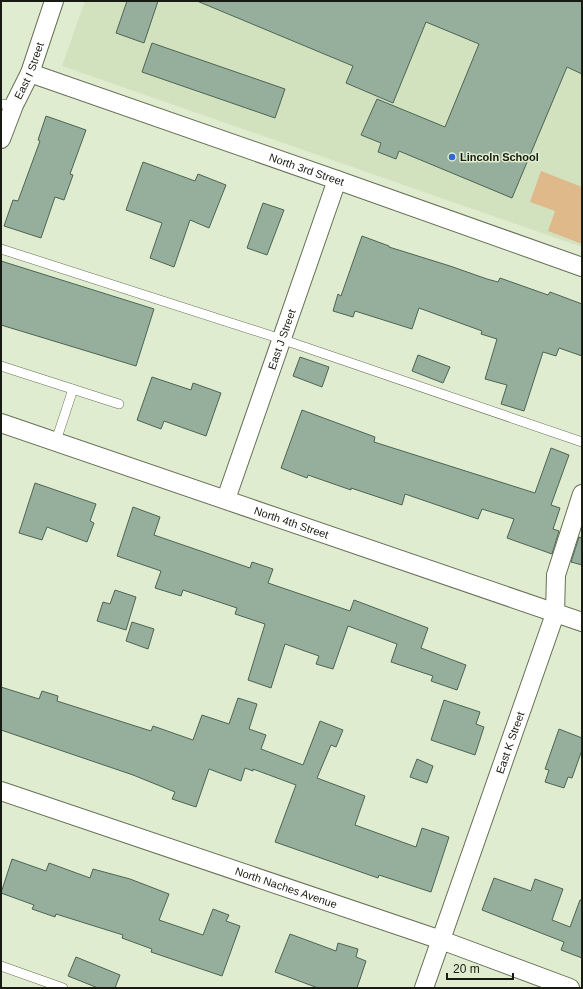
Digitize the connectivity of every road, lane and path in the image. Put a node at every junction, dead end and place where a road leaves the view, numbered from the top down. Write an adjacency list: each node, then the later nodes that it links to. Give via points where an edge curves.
1 (54, 1): 2 (street, East I Street)
2 (30, 73): 3 (street, East I Street); 5 (street, North 3rd Street)
3 (7, 104): 4 (street, East I Street)
4 (1, 139)
5 (337, 180): 7 (street, North 3rd Street); 8 (street, East J Street)
6 (1, 249): 8 (lane)
7 (582, 268)
8 (282, 339): 14 (lane); 16 (street, East J Street)
9 (1, 366): 10 (lane)
10 (73, 389): 11 (lane); 13 (lane)
11 (119, 404)
12 (1, 423): 13 (street, North 4th Street)
13 (56, 441): 16 (street, North 4th Street)
14 (582, 442)
15 (582, 494): 17 (street, East K Street, via 556,575)
16 (226, 499): 17 (street, North 4th Street)
17 (555, 614): 18 (street, North 4th Street); 20 (street, East K Street)
18 (582, 622)
19 (1, 791): 20 (street, North Naches Avenue)
20 (441, 940): 23 (street, East K Street); 24 (street, North Naches Avenue)
21 (1, 966): 22 (lane)
22 (63, 988)
23 (424, 988)
24 (570, 988)

